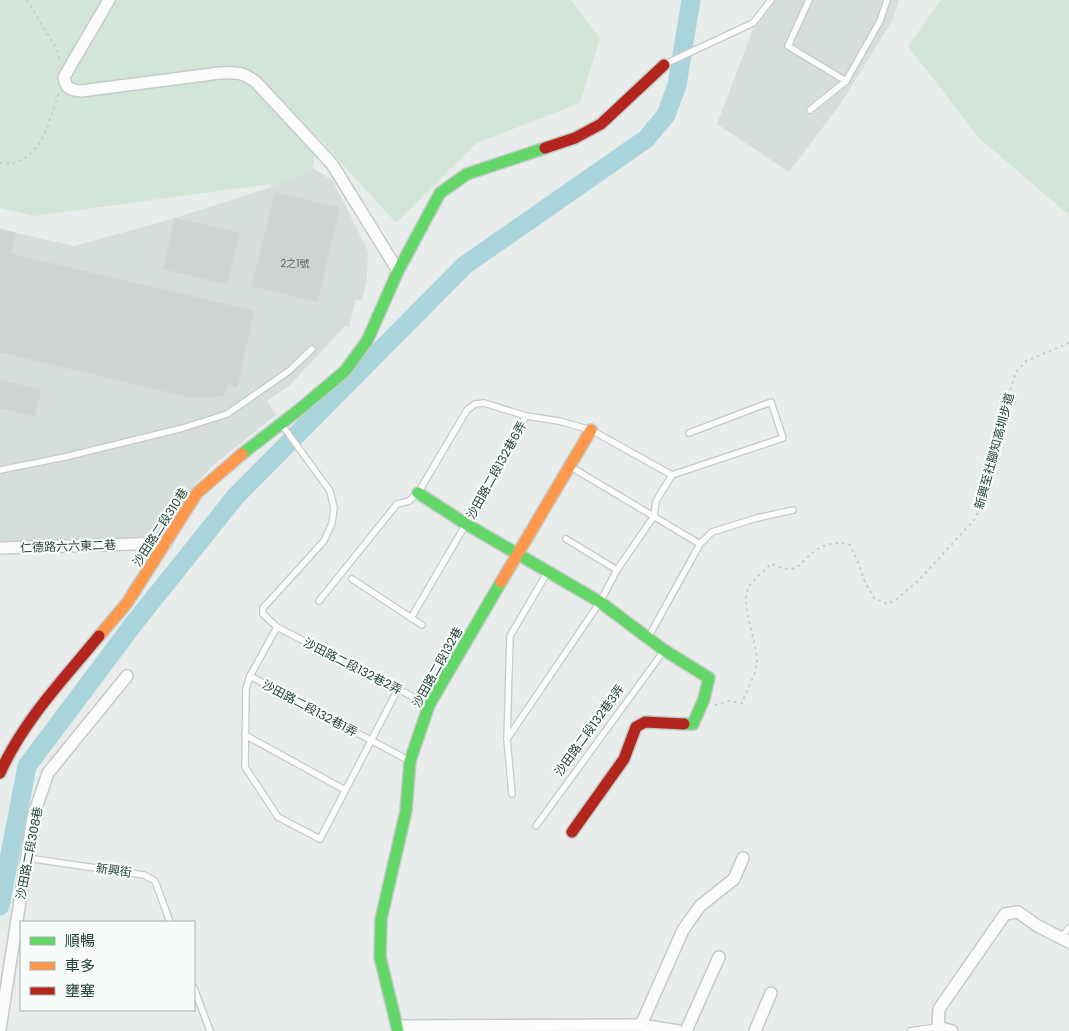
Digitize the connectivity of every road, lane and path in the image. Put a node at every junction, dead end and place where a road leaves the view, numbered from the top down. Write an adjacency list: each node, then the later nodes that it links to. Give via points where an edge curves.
1 (27, 0): 7 (path, via 57,50)
2 (110, 0): 7 (street)
3 (771, 0): 6 (lane, via 753,23)
4 (808, 0): 8 (lane, via 788,46)
5 (887, 0): 8 (lane, via 880,21)
6 (664, 65): 11 (street, 沙田路二段310巷, via 601,124 575,138 468,174 440,193)
7 (64, 77): 10 (path, via 39,144 27,157 12,164); 11 (street, via 66,86 81,91 220,73 246,75 332,164)
8 (846, 81): 9 (lane)
9 (810, 110)
10 (0, 163)
11 (398, 271): 15 (street, 沙田路二段310巷, via 367,341 345,371)
12 (1069, 343): 44 (path, 新興至社腳知高圳步道, via 1026,361 1016,372 981,507 974,520 920,579 897,599 887,604 874,598 850,545 842,542 811,553 801,564 790,569 771,564 758,576 748,588 747,601 757,664 742,703 729,701)
13 (312, 349): 19 (lane, via 289,371 226,414 165,433)
14 (526, 416): 16 (lane, 沙田路二段132巷6弄); 21 (lane, 沙田路二段132巷6弄, via 484,403 475,404 467,410); 24 (lane, 沙田路二段132巷6弄)
15 (280, 423): 26 (street, 沙田路二段310巷, via 197,494); 37 (lane, via 330,491 334,508 324,540 263,608 263,614)
16 (591, 430): 18 (street, 沙田路二段132巷); 20 (lane, 沙田路二段132巷6弄)
17 (689, 433): 20 (lane, via 772,402 783,438)
18 (569, 466): 23 (lane); 29 (street, 沙田路二段132巷)
19 (0, 470)
20 (672, 475): 23 (lane, via 656,501)
21 (418, 493): 24 (street); 33 (lane, via 409,501 397,504)
22 (793, 510): 27 (lane, via 712,532)
23 (654, 516): 27 (lane); 30 (lane)
24 (466, 524): 29 (street); 35 (lane, 沙田路二段132巷6弄)
25 (566, 539): 30 (lane)
26 (166, 543): 28 (street, 仁德路六六東二巷); 49 (street, 沙田路二段310巷, via 127,603 33,716 8,753)
27 (700, 544): 38 (lane)
28 (0, 548)
29 (518, 555): 31 (street); 43 (street, 沙田路二段132巷)
30 (617, 570): 34 (lane)
31 (547, 573): 34 (street); 46 (lane, via 510,636)
32 (352, 579): 35 (lane)
33 (319, 601)
34 (600, 602): 38 (street); 46 (lane)
35 (411, 618): 36 (lane)
36 (422, 625)
37 (277, 627): 41 (lane, 沙田路二段132巷1弄); 42 (lane, 沙田路二段132巷2弄)
38 (648, 638): 39 (street)
39 (664, 650): 52 (lane, 沙田路二段132巷3弄); 53 (street, via 709,678 693,724 645,722 636,727 624,759)
40 (127, 676): 54 (street, 沙田路二段308巷, via 48,773 33,817)
41 (250, 676): 45 (lane, 沙田路二段132巷1弄, via 246,689); 47 (lane, 沙田路二段132巷1弄)
42 (398, 689): 43 (lane, 沙田路二段132巷2弄); 47 (lane, 沙田路二段132巷1弄)
43 (429, 705): 48 (street, 沙田路二段132巷)
44 (715, 705)
45 (245, 735): 50 (lane); 50 (lane, 沙田路二段132巷1弄, via 245,768 278,817 320,839)
46 (507, 738): 51 (lane)
47 (371, 740): 48 (lane, 沙田路二段132巷1弄); 50 (lane, 沙田路二段132巷1弄)
48 (410, 761): 64 (street, 沙田路二段132巷, via 406,810 381,919 380,957)
49 (0, 773)
50 (345, 790)
51 (512, 794)
52 (536, 826)
53 (572, 832)
54 (27, 858): 56 (lane, 新興街, via 144,875 155,881); 65 (street, 沙田路二段308巷)
55 (743, 858): 62 (street, via 734,879 700,906 683,930)
56 (170, 921)
57 (1069, 928): 58 (lane)
58 (1065, 940): 63 (street, via 1018,912 1005,914 938,1009)
59 (719, 957): 68 (street)
60 (195, 991): 66 (lane)
61 (772, 993): 69 (street)
62 (641, 1025): 64 (street); 67 (street)
63 (938, 1027): 70 (lane); 71 (street)
64 (397, 1028)
65 (0, 1029)
66 (210, 1031)
67 (678, 1031)
68 (686, 1031)
69 (755, 1031)
70 (910, 1031)
71 (952, 1031)

